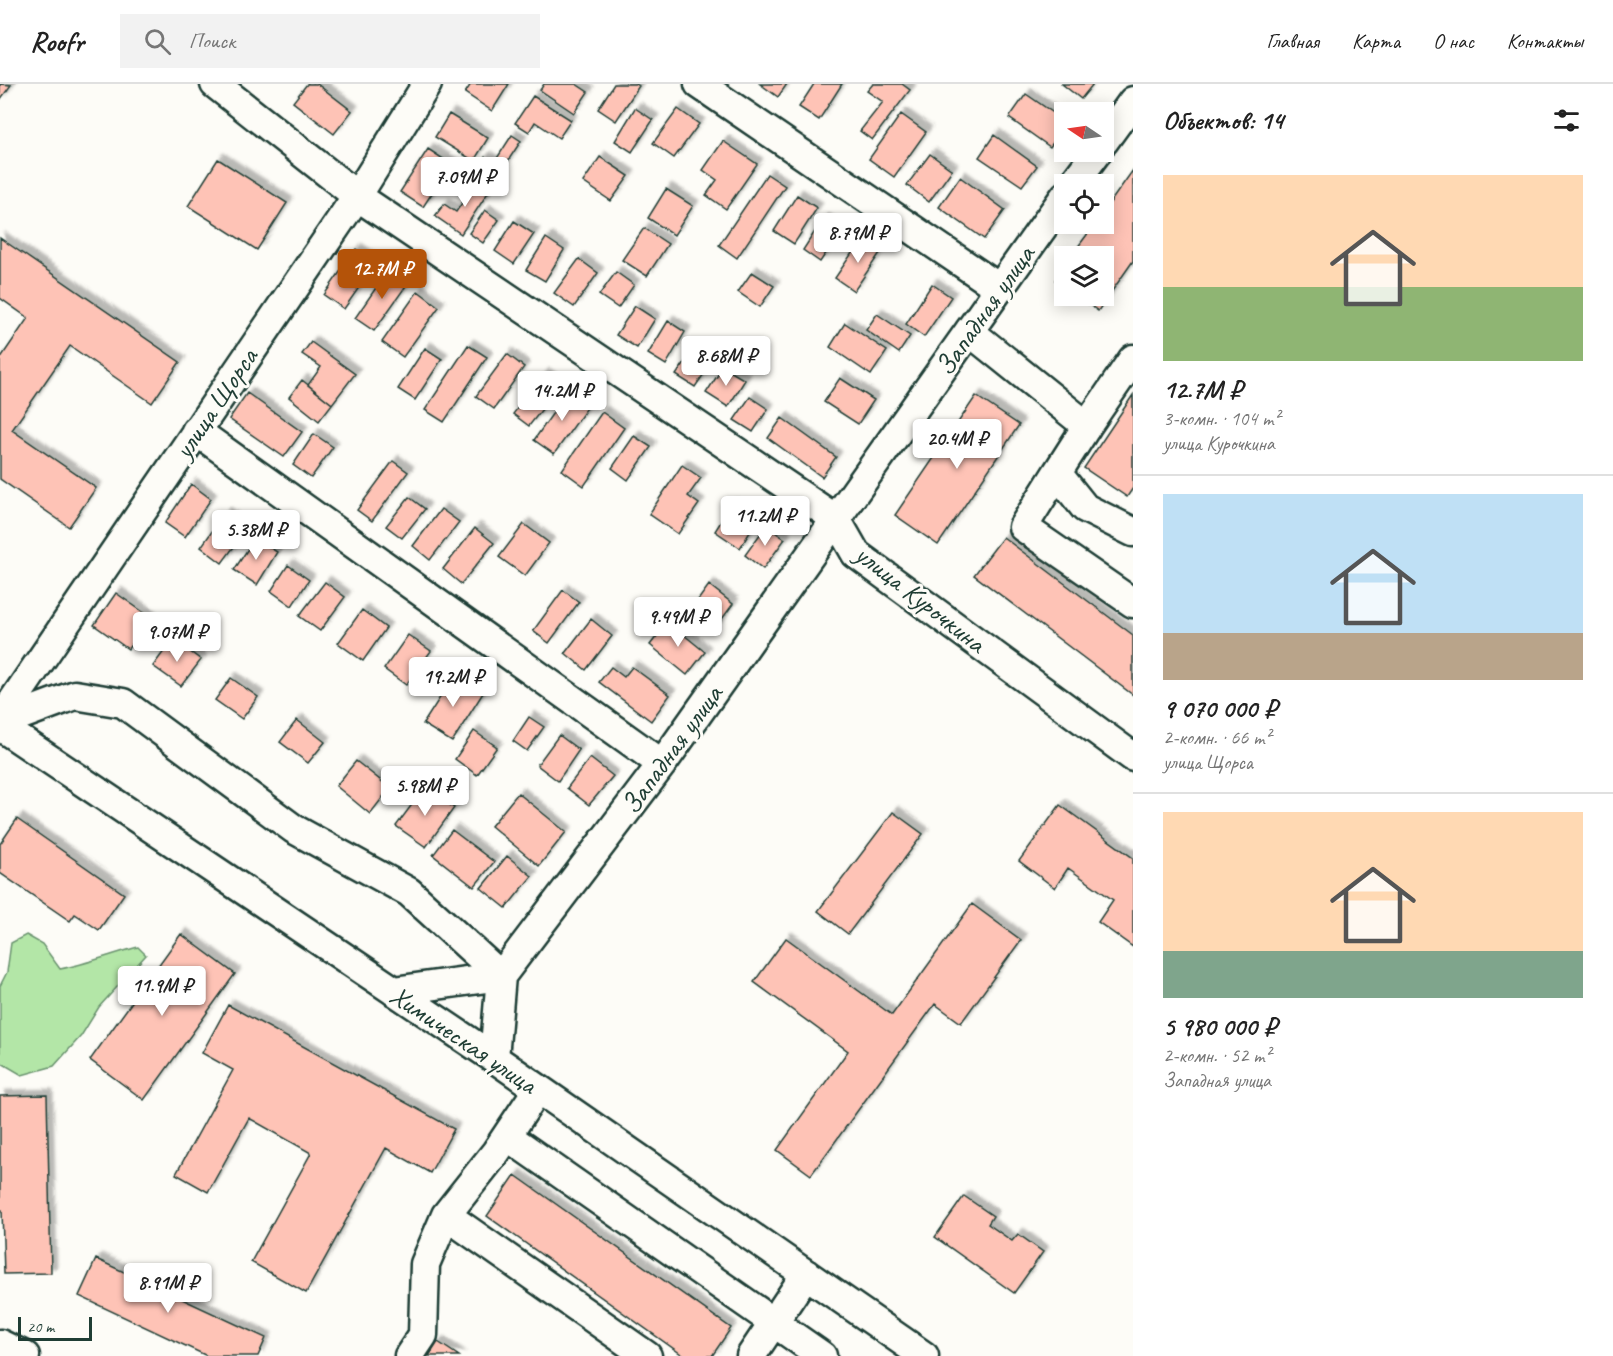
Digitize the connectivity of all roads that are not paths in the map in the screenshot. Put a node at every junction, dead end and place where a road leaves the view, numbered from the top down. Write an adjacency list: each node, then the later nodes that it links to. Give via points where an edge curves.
1 (215, 84): 6 (street, улица Курочкина)
2 (427, 84): 6 (street, улица Щорса)
3 (699, 84): 8 (street)
4 (1133, 101): 5 (street)
5 (1114, 127)
6 (357, 196): 12 (street, улица Щорса); 14 (street, улица Курочкина)
7 (1054, 211): 8 (street, Западная улица)
8 (999, 288): 9 (street, Западная улица)
9 (969, 331): 11 (street); 14 (street, Западная улица)
10 (1133, 359): 11 (street)
11 (1087, 426): 13 (street)
12 (196, 431): 17 (street, улица Щорса); 19 (street)
13 (1057, 473): 15 (street, via 1085,508); 16 (street, via 1023,527)
14 (836, 519): 18 (street, улица Курочкина, via 856,554); 19 (street, Западная улица)
15 (1133, 532)
16 (1133, 603)
17 (0, 723): 20 (street, via 75,695 123,703 294,829 409,892); 21 (street, Химическая улица)
18 (1133, 757)
19 (662, 764): 20 (street, Западная улица)
20 (501, 976): 21 (street); 22 (street)
21 (394, 991): 22 (street, Химическая улица)
22 (494, 1058): 23 (street, Химическая улица)
23 (538, 1089): 24 (street); 26 (street, Химическая улица)
24 (507, 1136): 25 (street); 27 (street)
25 (446, 1215): 30 (street, via 425,1264 423,1335); 31 (street)
26 (806, 1274): 27 (street); 34 (street, Химическая улица)
27 (774, 1322): 32 (street); 33 (street)
28 (0, 1344): 29 (street)
29 (25, 1356)
30 (409, 1356)
31 (647, 1356)
32 (751, 1356)
33 (822, 1356)
34 (924, 1356)

